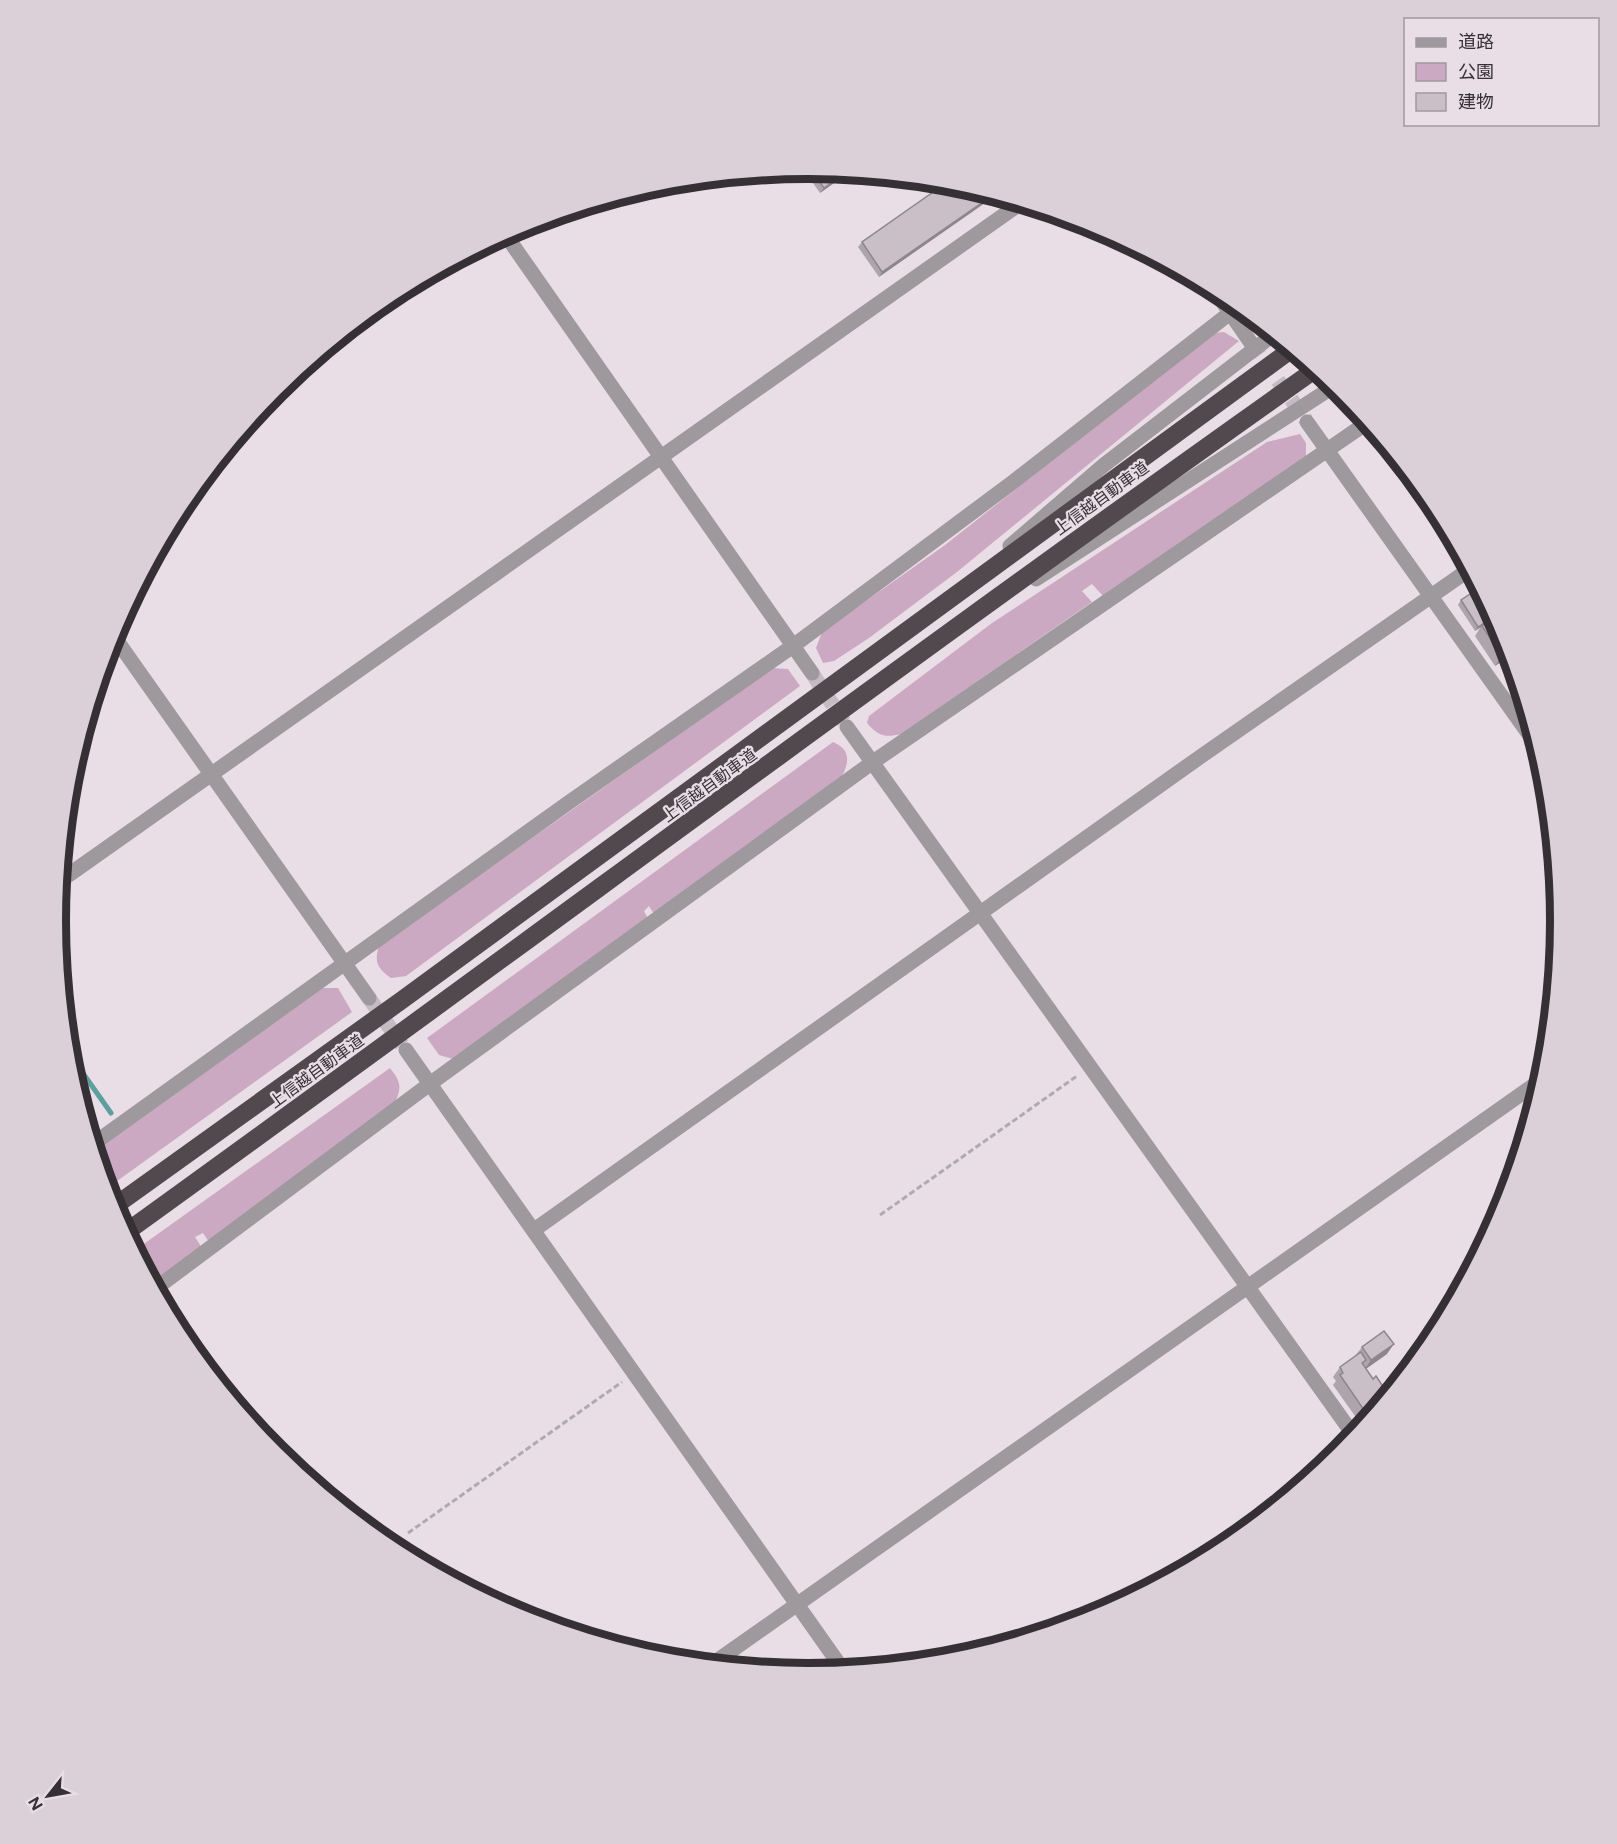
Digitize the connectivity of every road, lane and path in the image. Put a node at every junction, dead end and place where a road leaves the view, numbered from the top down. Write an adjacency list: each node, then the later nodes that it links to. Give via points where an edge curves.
1 (1013, 209): 13 (street)
2 (511, 242): 13 (street)
3 (1232, 312): 19 (street)
4 (1239, 317): 6 (street)
5 (1268, 339): 16 (street, via 1104,465)
6 (1251, 343)
7 (1286, 354): 16 (highway, 上信越自動車道)
8 (1309, 374): 17 (highway, 上信越自動車道)
9 (1327, 391): 17 (street)
10 (1307, 422): 12 (street)
11 (1362, 427): 12 (street)
12 (1329, 451): 15 (street); 23 (street)
13 (662, 456): 19 (street); 24 (street)
14 (1464, 574): 15 (street)
15 (1432, 596): 22 (street); 26 (street)
16 (934, 611): 34 (highway, 上信越自動車道)
17 (952, 632): 36 (highway, 上信越自動車道)
18 (120, 646): 24 (street)
19 (793, 646): 20 (street); 27 (street)
20 (812, 673)
21 (847, 727): 23 (street)
22 (1526, 730)
23 (873, 762): 26 (street); 31 (street)
24 (211, 775): 25 (street); 27 (street)
25 (68, 875)
26 (981, 913): 30 (street); 37 (street)
27 (345, 963): 28 (street); 33 (street)
28 (369, 998)
29 (406, 1050): 31 (street)
30 (1091, 1066): 35 (path); 39 (street)
31 (431, 1083): 37 (street); 38 (street)
32 (1533, 1086): 39 (street)
33 (99, 1140)
34 (121, 1201)
35 (880, 1215)
36 (133, 1227)
37 (534, 1230): 40 (street)
38 (161, 1285)
39 (1248, 1288): 41 (street); 43 (street)
40 (635, 1372): 42 (path); 43 (street)
41 (1350, 1430)
42 (408, 1533)
43 (797, 1604): 44 (street); 45 (street)
44 (720, 1659)
45 (839, 1663)

